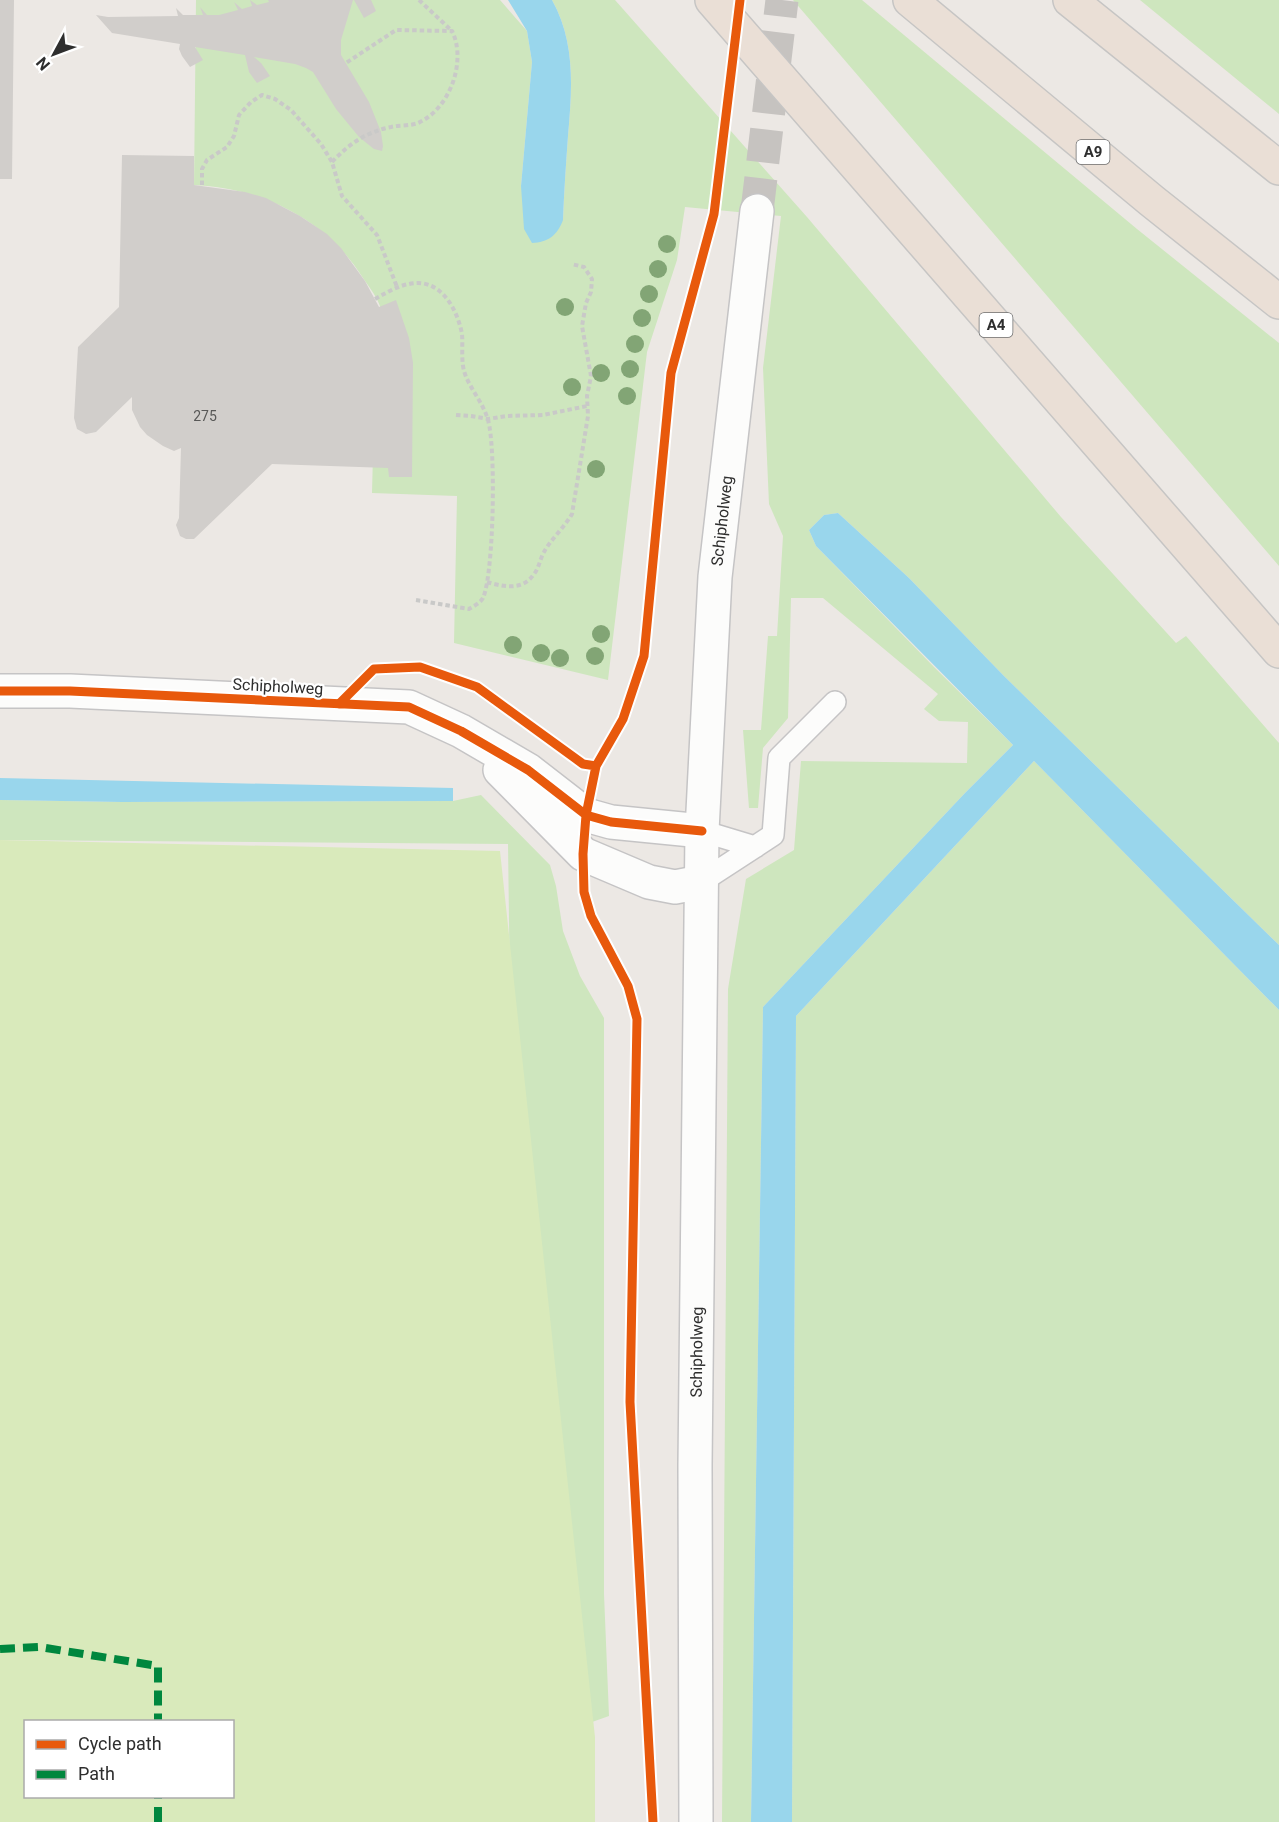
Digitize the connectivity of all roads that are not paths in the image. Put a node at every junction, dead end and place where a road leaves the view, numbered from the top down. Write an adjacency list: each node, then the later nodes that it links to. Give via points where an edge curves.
1 (712, 0): 7 (highway, A4)
2 (910, 0): 6 (highway, A9)
3 (1070, 0): 4 (highway)
4 (1279, 168)
5 (757, 211): 11 (main road, Schipholweg, via 715,577)
6 (1279, 302)
7 (1279, 651)
8 (0, 691): 10 (main road, Schipholweg, via 409,707)
9 (835, 702): 12 (lane, via 779,758 773,835)
10 (461, 731): 11 (main road, Schipholweg, via 528,770 586,815 611,822); 13 (main road, Schipholweg, via 583,854 649,882 675,887)
11 (702, 831): 12 (lane); 13 (main road, Schipholweg)
12 (755, 847): 13 (lane)
13 (701, 882): 14 (main road, Schipholweg)
14 (696, 1822)

